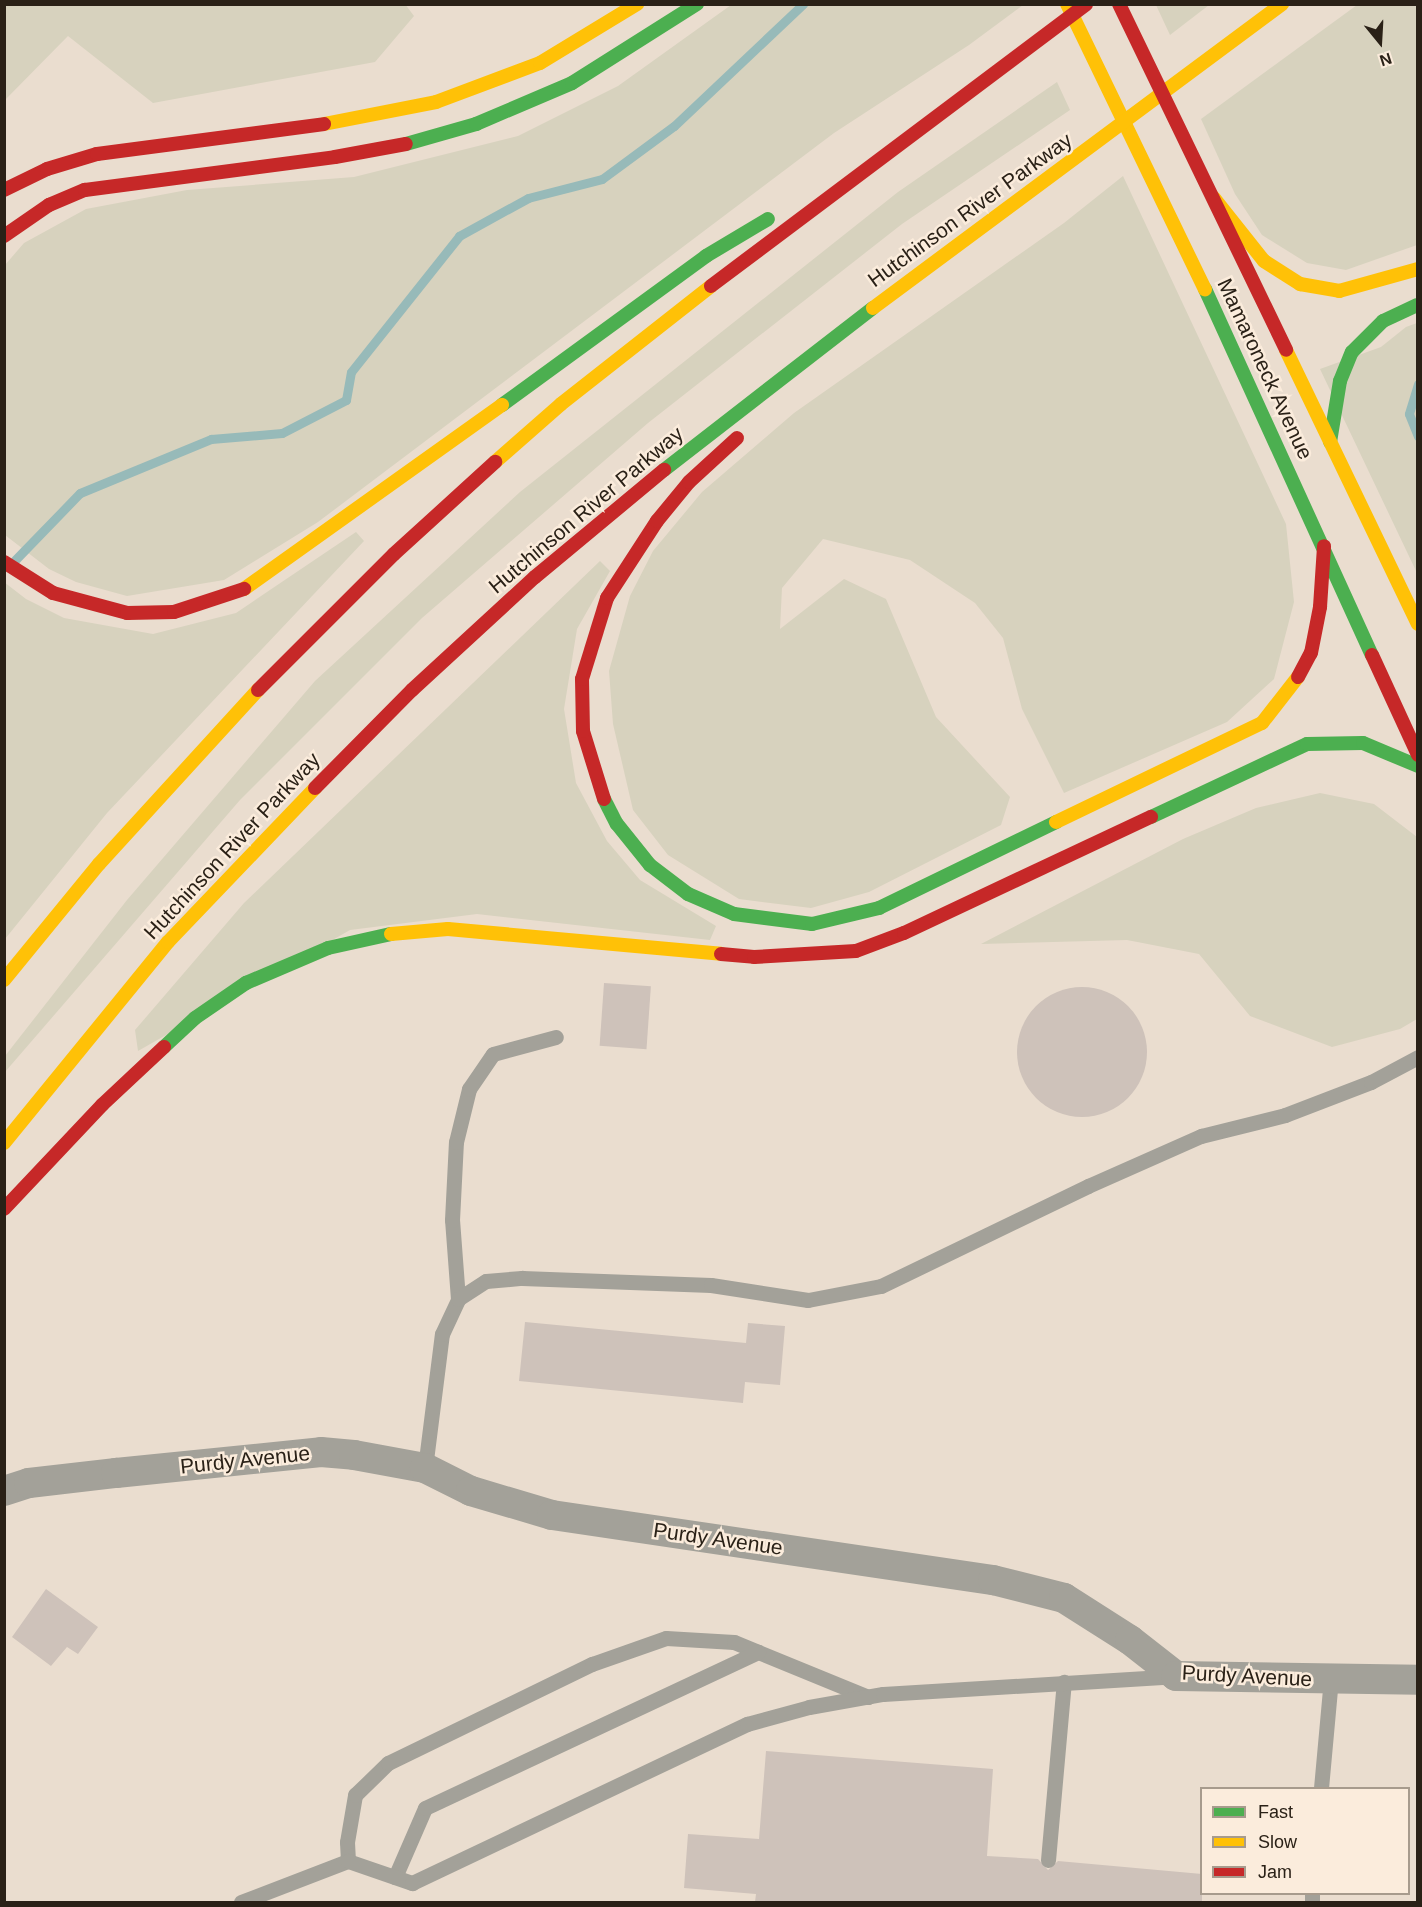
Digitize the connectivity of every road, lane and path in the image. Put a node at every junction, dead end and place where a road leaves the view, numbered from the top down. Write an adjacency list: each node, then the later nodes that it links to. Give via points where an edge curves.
1 (636, 4): 10 (main road, via 540,63 436,102 331,123 97,154 47,169)
2 (697, 4): 14 (main road, via 572,83 476,124 347,155 85,190 49,205)
3 (1067, 4): 21 (main road, Mamaroneck Avenue)
4 (1086, 4): 9 (main road)
5 (1119, 4): 11 (main road, Mamaroneck Avenue)
6 (1281, 4): 8 (main road, Hutchinson River Parkway)
7 (1299, 4): 8 (main road)
8 (1193, 72): 16 (main road, Hutchinson River Parkway)
9 (909, 135): 12 (main road); 26 (main road, via 561,404 394,554 180,773)
10 (4, 190)
11 (1214, 198): 15 (main road, via 1264,261 1288,279 1313,288 1353,289); 20 (main road, Mamaroneck Avenue)
12 (797, 202)
13 (777, 214): 22 (main road, via 706,256 257,582 216,601 174,612 127,613 70,600)
14 (4, 236)
15 (1418, 269)
16 (879, 303): 18 (main road); 29 (main road, Hutchinson River Parkway, via 578,539 420,682 296,804 168,942)
17 (1418, 305): 20 (main road, via 1383,321 1352,352 1340,381)
18 (767, 409)
19 (750, 425): 21 (main road, via 689,482 622,570 587,652 582,706 593,777 634,848 688,894 734,914 760,920 812,924 879,908 1262,723 1290,692 1311,653 1320,607)
20 (1330, 442): 23 (main road, Mamaroneck Avenue)
21 (1324, 546): 24 (main road, Mamaroneck Avenue)
22 (4, 562)
23 (1418, 624)
24 (1418, 755)
25 (1418, 766): 30 (main road, via 1363,743 1344,740 1307,744 904,933 831,955 763,958 448,929 386,934 328,948 246,983 195,1018 102,1105)
26 (4, 980)
27 (556, 1037): 31 (lane, via 493,1054 469,1089 454,1164 452,1220)
28 (1418, 1057): 31 (lane, via 1371,1082 1285,1115 1201,1136 881,1286 808,1300 711,1285 522,1278 486,1281)
29 (4, 1143)
30 (4, 1209)
31 (458, 1299): 32 (lane, via 442,1334)
32 (425, 1468): 33 (street, Purdy Avenue, via 321,1452 29,1483); 35 (street, Purdy Avenue, via 471,1491 552,1515 993,1580 1065,1598 1130,1640)
33 (4, 1491)
34 (758, 1652): 39 (lane); 42 (lane, via 734,1642 666,1638 592,1664 388,1763 355,1795); 43 (lane, via 426,1809)
35 (1176, 1676): 36 (street, Purdy Avenue); 38 (lane)
36 (1331, 1679): 37 (street, Purdy Avenue); 40 (lane)
37 (1418, 1680)
38 (1064, 1682): 39 (lane); 41 (lane)
39 (868, 1697): 43 (lane, via 809,1707 747,1724 434,1875 411,1883)
40 (1321, 1787)
41 (1048, 1860)
42 (348, 1861): 43 (lane); 44 (lane)
43 (395, 1877)
44 (241, 1902)

